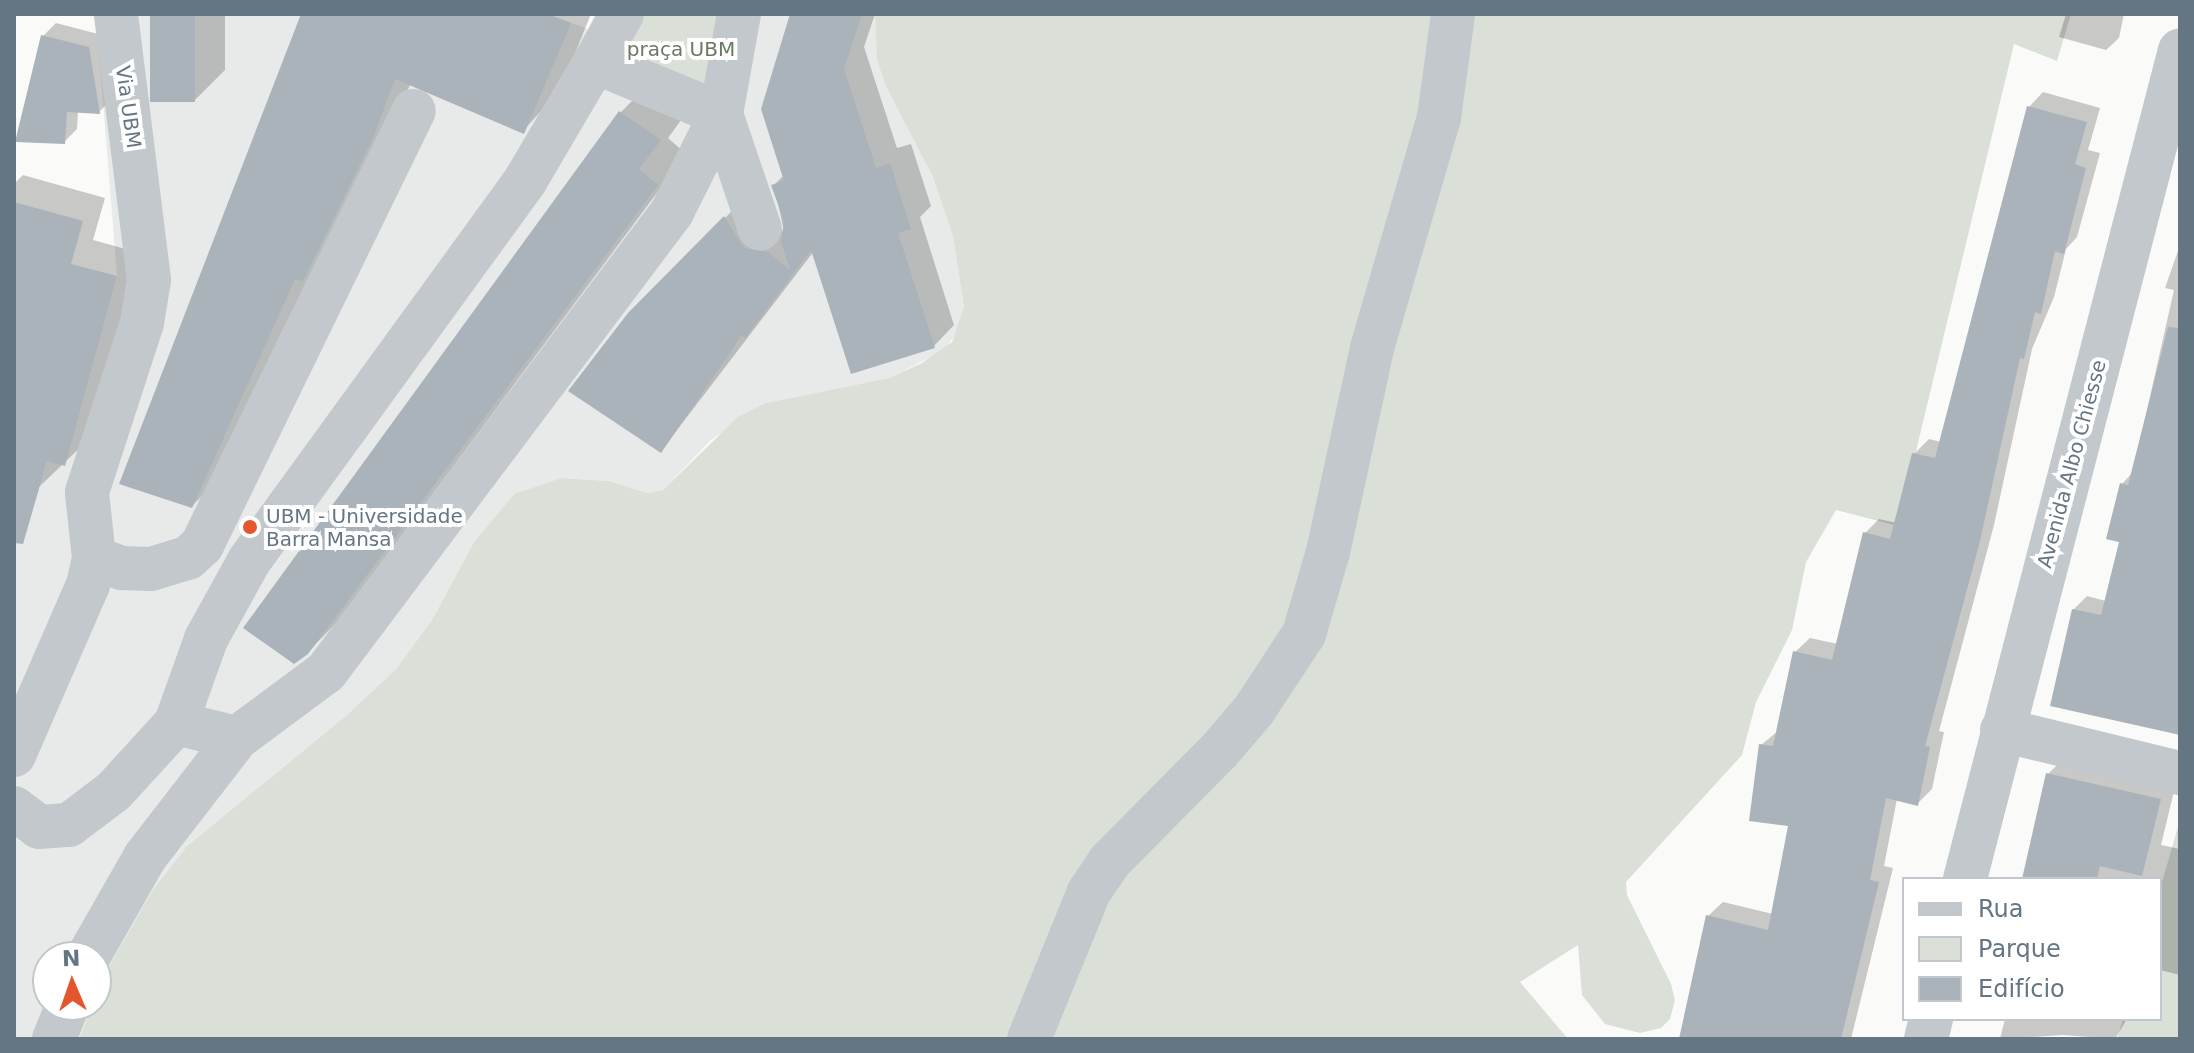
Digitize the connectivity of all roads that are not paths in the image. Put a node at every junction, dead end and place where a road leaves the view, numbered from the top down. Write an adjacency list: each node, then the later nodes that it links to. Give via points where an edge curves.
1 (116, 14): 10 (street, Via UBM, via 143,199 149,280 142,323 87,492)
2 (622, 14): 6 (street)
3 (739, 14): 8 (street)
4 (1453, 14): 19 (street, via 1439,118 1372,348 1328,552 1304,634 1237,730 1109,862 1089,892)
5 (2180, 50): 12 (street, Avenida Albo Chiesse)
6 (595, 62): 8 (street); 11 (street, via 525,181 249,561 206,639)
7 (414, 111): 10 (street, via 202,545 188,558 151,569 122,568)
8 (721, 114): 9 (street); 13 (street, via 672,212 326,672)
9 (760, 229)
10 (94, 558): 14 (street, via 88,585)
11 (176, 723): 13 (street); 16 (street, via 114,791 69,825 39,827)
12 (2002, 730): 15 (street); 17 (street, Avenida Albo Chiesse)
13 (237, 738): 18 (street, via 145,857)
14 (14, 755)
15 (2180, 773)
16 (14, 808)
17 (1965, 877)
18 (97, 941)
19 (1029, 1039)

